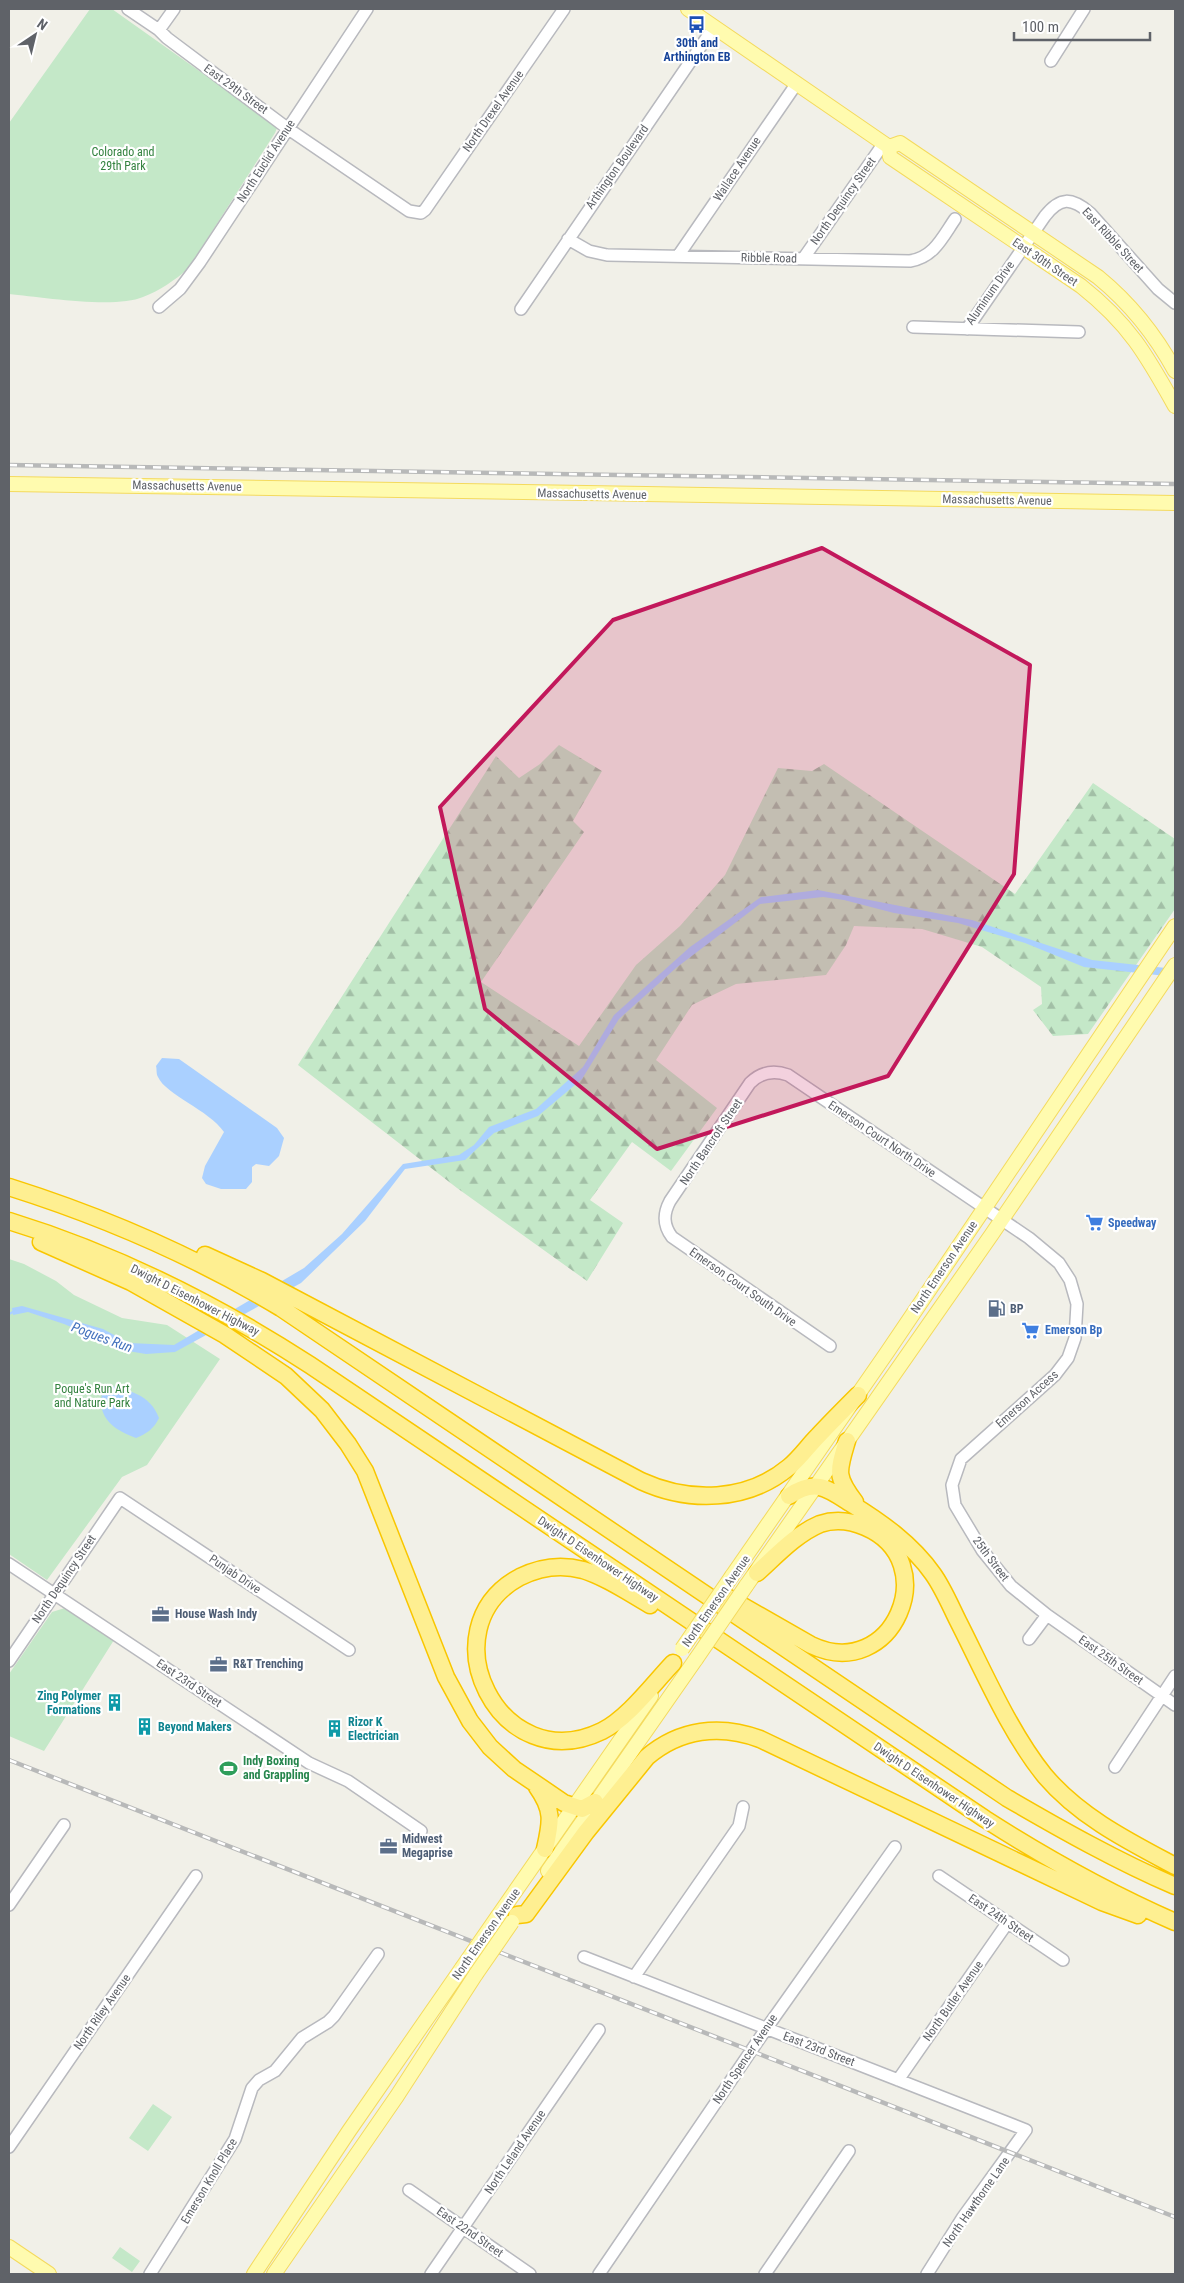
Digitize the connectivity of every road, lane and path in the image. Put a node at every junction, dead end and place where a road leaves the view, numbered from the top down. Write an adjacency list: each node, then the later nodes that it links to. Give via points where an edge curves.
1 (128, 9): 9 (street, East 29th Street)
2 (174, 9): 9 (street)
3 (367, 9): 12 (street, North Euclid Avenue)
4 (564, 9): 14 (street, North Drexel Avenue)
5 (688, 9): 8 (main road, East 30th Street)
6 (1069, 9): 7 (street)
7 (1082, 12): 10 (street)
8 (714, 27): 11 (main road, East 30th Street); 16 (street, Arthington Boulevard)
9 (159, 30): 12 (street, East 29th Street)
10 (1051, 60)
11 (796, 83): 13 (main road, East 30th Street); 18 (street, Wallace Avenue)
12 (287, 128): 14 (street, East 29th Street, via 409,211); 21 (street, North Euclid Avenue, via 200,262 176,294)
13 (887, 145): 17 (main road, East 30th Street, via 890,157); 19 (street, North Dequincy Street)
14 (421, 213)
15 (955, 219): 19 (street, Ribble Road, via 934,250 920,259)
16 (568, 239): 18 (street, Ribble Road, via 598,254); 22 (street, Arthington Boulevard)
17 (1028, 240): 20 (street, East Ribble Street, via 1056,204 1064,201 1077,204 1096,219 1158,289); 24 (street, Aluminum Drive); 26 (main road, East 30th Street, via 1098,278 1124,300 1154,335); 27 (main road, East 30th Street, via 1118,318 1147,356)
18 (678, 256): 19 (street, Ribble Road)
19 (803, 258)
20 (1175, 303)
21 (159, 307)
22 (521, 309)
23 (913, 328): 24 (street, Aluminum Drive)
24 (967, 329): 25 (street)
25 (1078, 332)
26 (1175, 371)
27 (1175, 406)
28 (9, 484): 29 (main road, Massachusetts Avenue)
29 (1175, 503)
30 (1175, 926): 34 (main road, North Emerson Avenue, via 1132,989)
31 (1175, 965): 34 (main road, North Emerson Avenue)
32 (769, 1072): 34 (street, Emerson Court North Drive, via 788,1075); 35 (street, North Bancroft Street, via 750,1083 670,1202)
33 (9, 1187): 38 (highway, via 215,1259)
34 (992, 1214): 40 (main road, North Emerson Avenue); 41 (main road, North Emerson Avenue); 43 (street, Emerson Access, via 1043,1248 1065,1271 1077,1304 1077,1329 1068,1358 1055,1375 964,1456 954,1476)
35 (665, 1220): 39 (street, Emerson Court South Drive, via 672,1237)
36 (9, 1221): 52 (highway, Dwight D Eisenhower Highway, via 97,1253 204,1302 261,1334)
37 (9, 1229): 62 (highway, via 120,1277 187,1313 279,1371 327,1415 365,1471 457,1699 490,1747)
38 (245, 1280): 40 (highway, via 312,1307 641,1481 679,1494 707,1496 731,1493 773,1478 796,1460); 47 (highway)
39 (830, 1346)
40 (858, 1395): 44 (main road, North Emerson Avenue)
41 (847, 1441): 42 (main road, North Emerson Avenue); 46 (highway, via 840,1464 840,1480)
42 (816, 1486): 44 (highway, via 806,1487); 46 (highway, via 831,1490); 49 (main road, North Emerson Avenue)
43 (952, 1491): 51 (street, 25th Street, via 957,1512 992,1564 1011,1586)
44 (789, 1496): 55 (main road, North Emerson Avenue, bridge)
45 (120, 1498): 50 (street, North Dequincy Street); 54 (street, Punjab Drive)
46 (861, 1509): 70 (highway, via 905,1542 934,1575 1019,1737 1045,1776 1090,1817)
47 (614, 1532): 49 (highway, via 830,1652 856,1651 876,1642 894,1625 904,1599 903,1571 892,1548 875,1532 848,1522 829,1522 810,1529); 73 (highway, via 1007,1798 1138,1870)
48 (9, 1564): 50 (street, East 23rd Street)
49 (757, 1573): 52 (main road, North Emerson Avenue, bridge)
50 (55, 1594): 57 (street, North Dequincy Street); 67 (street, East 23rd Street, via 309,1763 348,1781)
51 (1047, 1615): 53 (street); 59 (street, East 25th Street)
52 (712, 1636): 56 (highway, Dwight D Eisenhower Highway); 63 (main road, North Emerson Avenue, bridge)
53 (1029, 1639)
54 (349, 1650)
55 (678, 1656): 56 (highway, via 607,1728 581,1738 550,1739 521,1730 494,1705 480,1675 477,1656 478,1638 487,1610 508,1586 530,1573 560,1567 597,1576); 64 (main road, North Emerson Avenue)
56 (745, 1658): 77 (highway, Dwight D Eisenhower Highway, via 1015,1838 1100,1886)
57 (9, 1661)
58 (1175, 1676): 59 (street)
59 (1162, 1696): 60 (street, East 25th Street); 61 (street)
60 (1175, 1704)
61 (1115, 1767)
62 (535, 1784): 64 (highway); 69 (highway, via 550,1810)
63 (595, 1802): 64 (highway, via 585,1808); 75 (main road, North Emerson Avenue)
64 (574, 1807): 69 (main road, North Emerson Avenue)
65 (743, 1807): 82 (street, via 739,1826)
66 (64, 1825): 74 (street)
67 (421, 1831)
68 (895, 1846): 83 (street, North Spencer Avenue)
69 (546, 1848): 94 (main road, North Emerson Avenue, bridge)
70 (1175, 1866)
71 (196, 1876): 87 (street, North Riley Avenue)
72 (939, 1876): 76 (street, East 24th Street)
73 (1175, 1886)
74 (9, 1905)
75 (515, 1919): 78 (highway, via 526,1914 586,1832 647,1757 681,1736 726,1730 760,1739 1102,1902); 95 (main road, North Emerson Avenue, bridge)
76 (1008, 1922): 81 (street, East 24th Street); 85 (street, North Butler Avenue)
77 (1175, 1922)
78 (1175, 1928)
79 (378, 1954): 93 (street, Emerson Knoll Place, via 334,2016 302,2038 275,2071 252,2088 235,2139)
80 (584, 1957): 82 (street, East 23rd Street)
81 (1063, 1960)
82 (634, 1977): 83 (street, East 23rd Street)
83 (766, 2029): 85 (street, East 23rd Street); 98 (street, North Spencer Avenue)
84 (599, 2030): 90 (street, North Leland Avenue)
85 (898, 2080): 86 (street, East 23rd Street)
86 (1026, 2130): 100 (street, North Hawthorne Lane)
87 (9, 2147)
88 (849, 2152): 99 (street)
89 (409, 2190): 90 (street, East 22nd Street)
90 (464, 2228): 96 (street, North Leland Avenue); 97 (street, East 22nd Street)
91 (9, 2247): 92 (main road)
92 (49, 2274)
93 (150, 2274)
94 (254, 2274)
95 (274, 2274)
96 (431, 2274)
97 (530, 2274)
98 (599, 2274)
99 (764, 2274)
100 (927, 2274)

